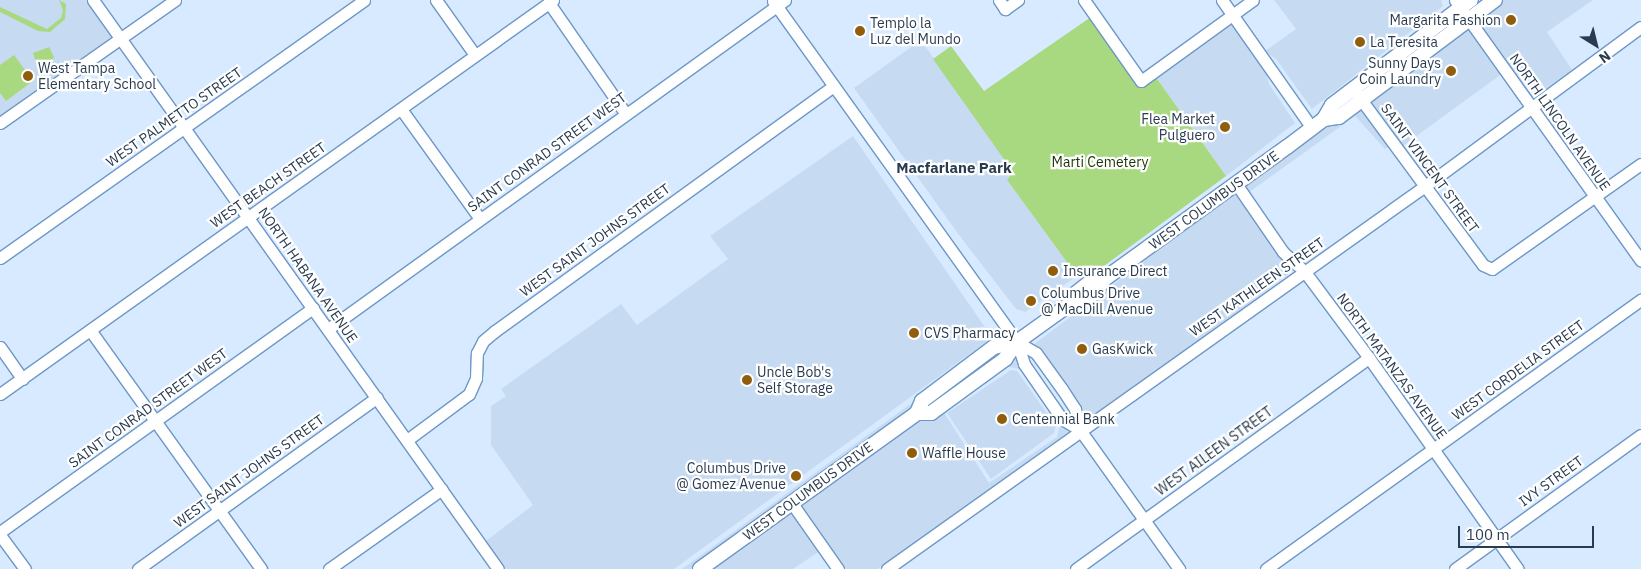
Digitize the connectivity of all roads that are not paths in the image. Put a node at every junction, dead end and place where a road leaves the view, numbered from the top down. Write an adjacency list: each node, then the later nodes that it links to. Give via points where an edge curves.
1 (93, 0): 17 (street, NORTH HABANA AVENUE)
2 (175, 0): 17 (street)
3 (364, 0): 27 (street, WEST PALMETTO STREET)
4 (436, 0): 18 (street)
5 (1018, 0): 13 (street)
6 (1084, 0): 14 (street, via 1141,81)
7 (1222, 0): 14 (street)
8 (1253, 0): 14 (street)
9 (1496, 0): 15 (main road, WEST COLUMBUS DRIVE)
10 (551, 1): 18 (street, WEST BEACH STREET); 24 (street)
11 (778, 2): 19 (street); 24 (street, SAINT CONRAD STREET WEST)
12 (1462, 2): 15 (street, NORTH LINCOLN AVENUE); 20 (main road, WEST COLUMBUS DRIVE)
13 (1002, 5)
14 (1233, 14): 28 (street)
15 (1469, 19): 21 (main road, WEST COLUMBUS DRIVE); 22 (street, NORTH LINCOLN AVENUE)
16 (1641, 27): 22 (street, WEST KATHLEEN STREET)
17 (120, 38): 26 (street); 27 (street, NORTH HABANA AVENUE)
18 (476, 55): 23 (street, WEST BEACH STREET)
19 (834, 86): 42 (street); 51 (street, WEST SAINT JOHNS STREET, via 495,331 483,341 477,353 476,378 469,394)
20 (1353, 88): 21 (street, SAINT VINCENT STREET); 25 (main road, WEST COLUMBUS DRIVE, via 1332,105)
21 (1361, 100): 25 (main road, WEST COLUMBUS DRIVE, via 1339,117); 31 (street, SAINT VINCENT STREET)
22 (1530, 106): 31 (street, WEST KATHLEEN STREET); 32 (street, NORTH LINCOLN AVENUE)
23 (401, 109): 33 (street, WEST BEACH STREET); 34 (street)
24 (626, 114): 34 (street, SAINT CONRAD STREET WEST)
25 (1324, 119): 28 (main road, WEST COLUMBUS DRIVE)
26 (0, 123)
27 (184, 128): 33 (street, NORTH HABANA AVENUE); 35 (street, WEST PALMETTO STREET)
28 (1312, 128): 30 (main road, WEST COLUMBUS DRIVE)
29 (1641, 164): 32 (street)
30 (1237, 185): 37 (street, NORTH MATANZAS AVENUE, via 1283,252); 42 (main road, WEST COLUMBUS DRIVE, via 1103,280 1097,291 1080,303 1070,304)
31 (1425, 186): 32 (street, SAINT VINCENT STREET, via 1483,265 1492,269); 37 (street, WEST KATHLEEN STREET)
32 (1595, 197): 36 (street, NORTH LINCOLN AVENUE)
33 (249, 217): 39 (street, NORTH HABANA AVENUE); 41 (street, WEST BEACH STREET)
34 (480, 219): 40 (street, SAINT CONRAD STREET WEST)
35 (0, 258)
36 (1641, 261)
37 (1305, 272): 44 (street, NORTH MATANZAS AVENUE); 49 (street, WEST KATHLEEN STREET)
38 (1641, 300): 52 (street, WEST CORDELIA STREET)
39 (313, 308): 40 (street, NORTH HABANA AVENUE); 48 (street, SAINT CONRAD STREET WEST)
40 (328, 329): 47 (street, NORTH HABANA AVENUE)
41 (90, 330): 45 (street, WEST BEACH STREET); 48 (street)
42 (1017, 342): 49 (street, via 1024,364 1062,419); 49 (street, via 1036,353 1075,409); 54 (main road, WEST COLUMBUS DRIVE, via 994,347 922,401 917,413)
43 (0, 347): 45 (street)
44 (1369, 358): 52 (street, NORTH MATANZAS AVENUE); 56 (street, WEST AILEEN STREET)
45 (22, 379): 46 (street, WEST BEACH STREET)
46 (0, 394)
47 (377, 397): 51 (street, NORTH HABANA AVENUE); 55 (street, WEST SAINT JOHNS STREET)
48 (156, 421): 55 (street); 57 (street, SAINT CONRAD STREET WEST)
49 (1080, 430): 56 (street); 66 (street, WEST KATHLEEN STREET)
50 (1641, 435): 58 (street, IVY STREET)
51 (406, 440): 53 (street, NORTH HABANA AVENUE)
52 (1433, 449): 58 (street, NORTH MATANZAS AVENUE); 69 (street, WEST CORDELIA STREET)
53 (442, 489): 62 (street); 63 (street, NORTH HABANA AVENUE)
54 (791, 502): 64 (main road, WEST COLUMBUS DRIVE); 65 (street)
55 (220, 510): 60 (street, WEST SAINT JOHNS STREET); 61 (street)
56 (1144, 520): 67 (street, WEST AILEEN STREET); 68 (street)
57 (0, 533): 59 (street)
58 (1497, 539): 70 (street, IVY STREET); 71 (street, NORTH MATANZAS AVENUE)
59 (25, 569)
60 (138, 569)
61 (261, 569)
62 (329, 569)
63 (498, 569)
64 (700, 569)
65 (838, 569)
66 (887, 569)
67 (1076, 569)
68 (1179, 569)
69 (1266, 569)
70 (1455, 569)
71 (1518, 569)

